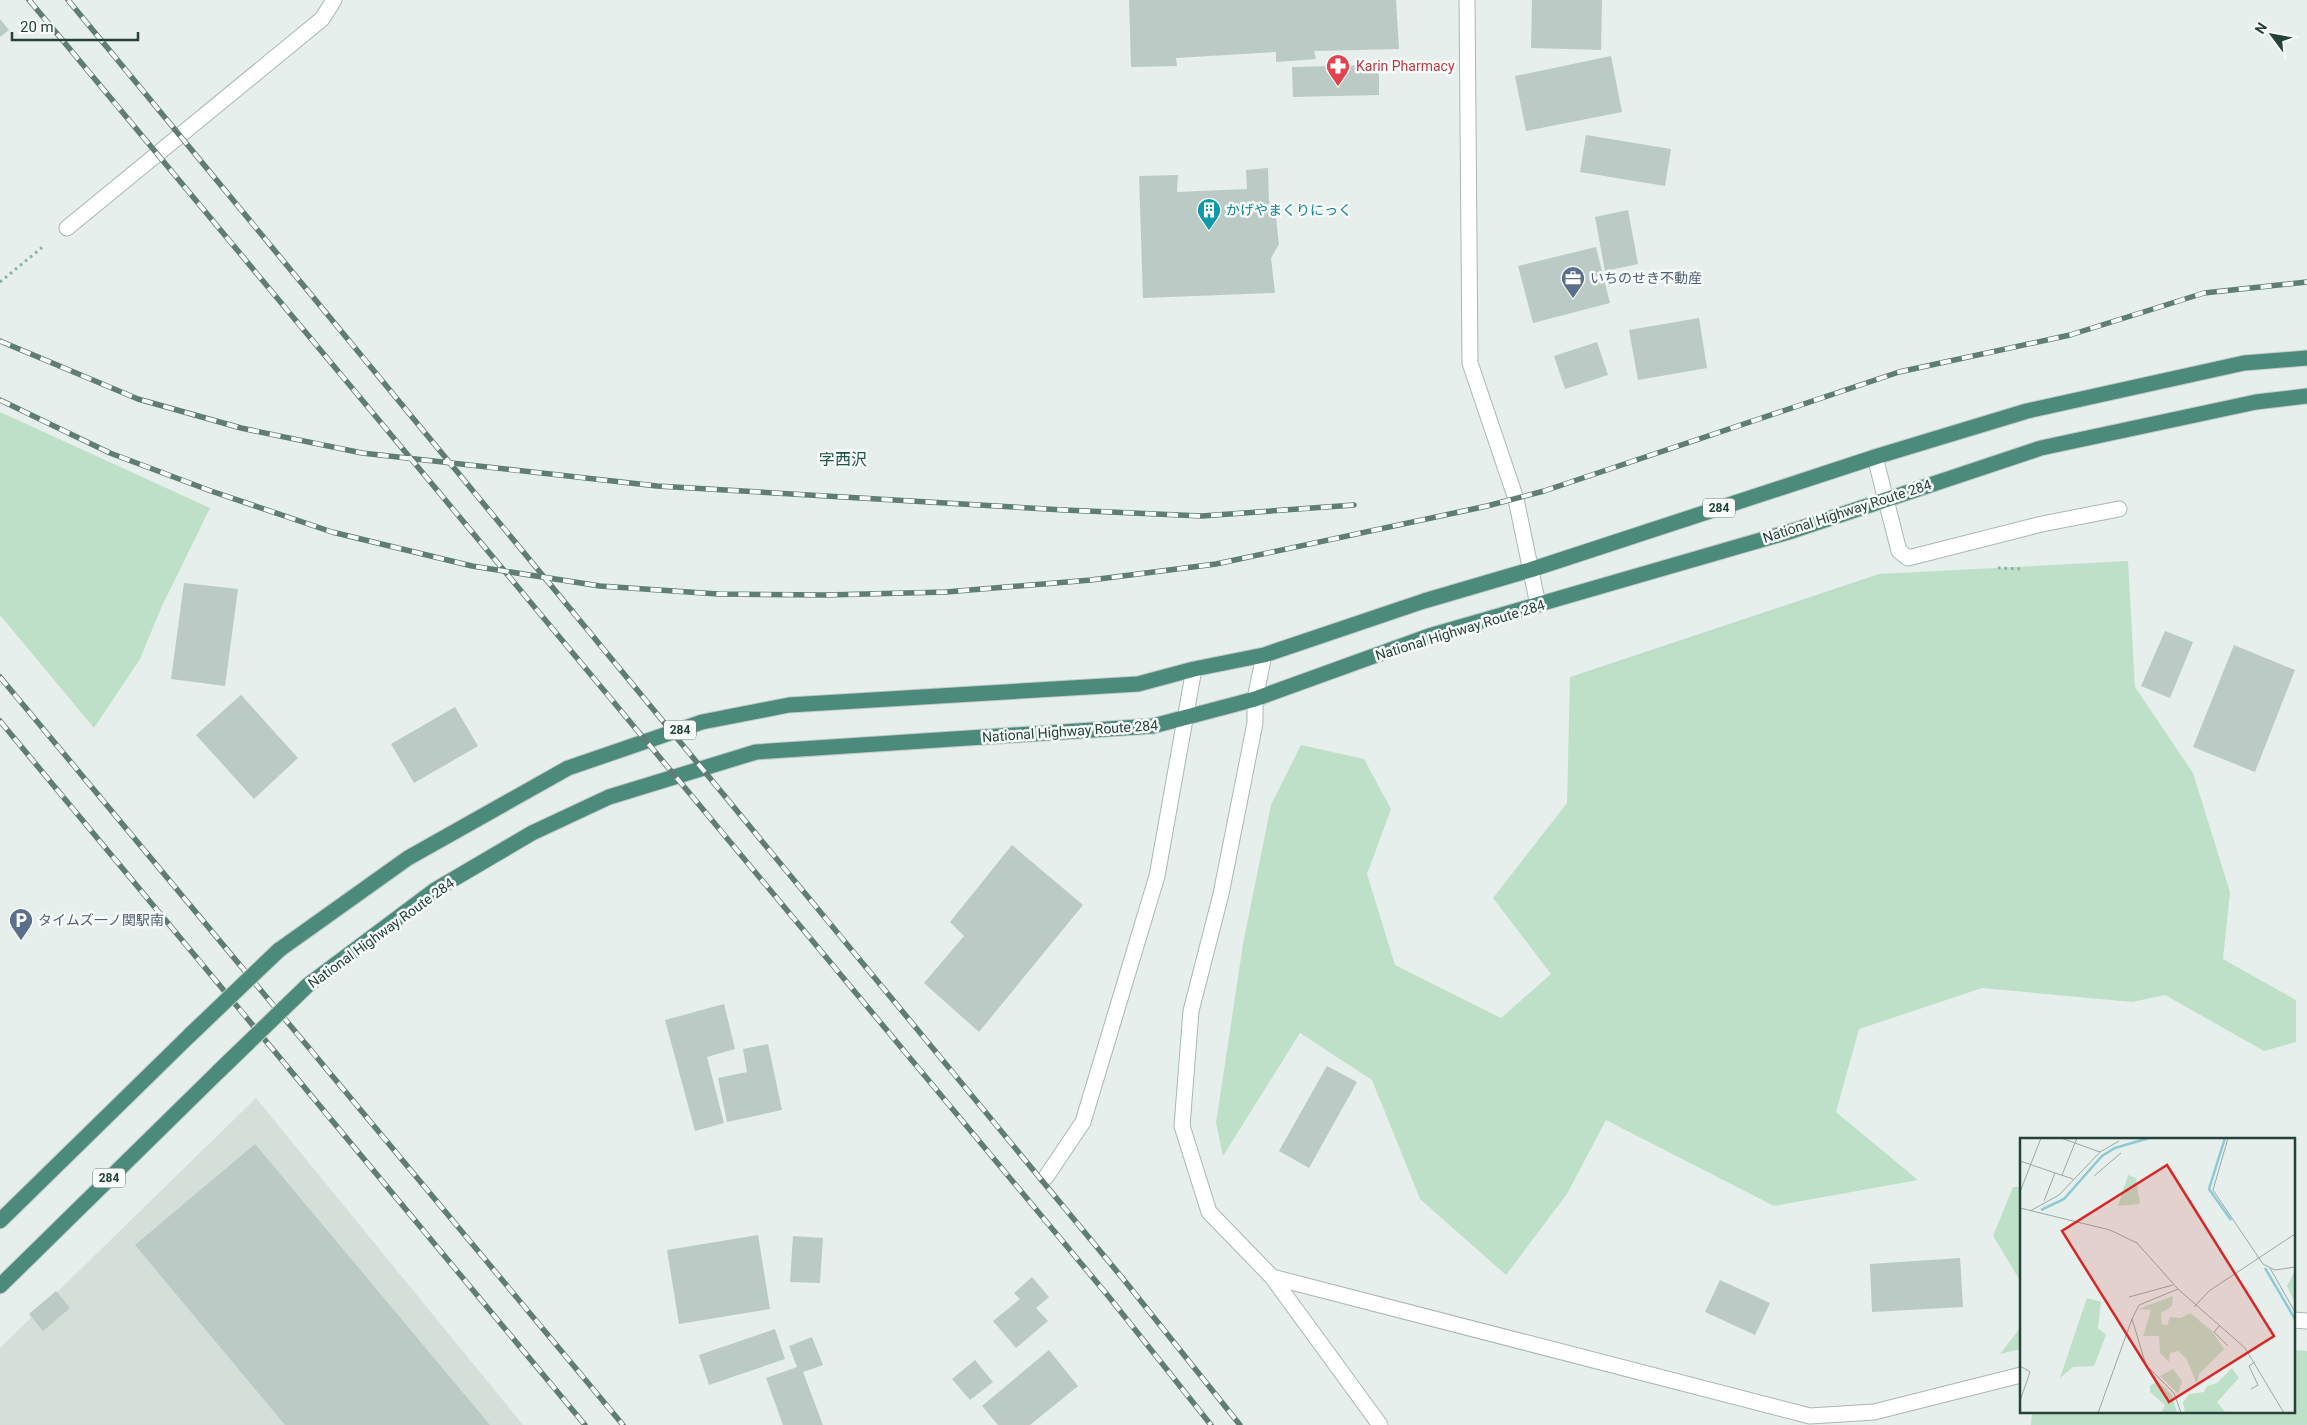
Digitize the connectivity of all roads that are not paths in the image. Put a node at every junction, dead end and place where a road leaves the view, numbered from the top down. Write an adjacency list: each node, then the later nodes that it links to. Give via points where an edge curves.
1 (334, 0): 3 (street, via 322,19)
2 (1468, 0): 9 (street, via 1470,363 1516,499)
3 (67, 228)
4 (2307, 358): 6 (highway, 284, via 2244,363 2026,412)
5 (2307, 396): 7 (highway, National Highway Route 284 / 284, via 2256,402 2041,448)
6 (1875, 457): 7 (street); 9 (highway, 284)
7 (1885, 499): 8 (street, via 1899,551 1908,558); 10 (highway, National Highway Route 284 / 284, via 1792,531)
8 (2119, 508)
9 (1530, 570): 10 (street); 11 (highway, 284, via 1424,601)
10 (1538, 605): 13 (highway, National Highway Route 284 / 284, via 1429,636)
11 (1264, 655): 12 (highway, 284); 13 (street)
12 (1194, 669): 14 (street); 16 (highway, 284, bridge, via 1138,684 789,705 702,722 568,768 408,858 279,950)
13 (1255, 699): 14 (highway, National Highway Route 284 / 284); 17 (street, via 1255,723 1222,885 1191,1011 1182,1126 1209,1212)
14 (1185, 720): 15 (street, via 1156,876 1098,1074 1083,1122); 18 (highway, National Highway Route 284 / 284, bridge, via 1153,726 756,752 609,797 532,833 435,890 308,985)
15 (1046, 1177)
16 (0, 1220)
17 (1272, 1276): 21 (street, via 1810,1416 1874,1412); 22 (street)
18 (0, 1286)
19 (2294, 1320): 20 (street)
20 (2307, 1321)
21 (2020, 1375)
22 (1380, 1425)

